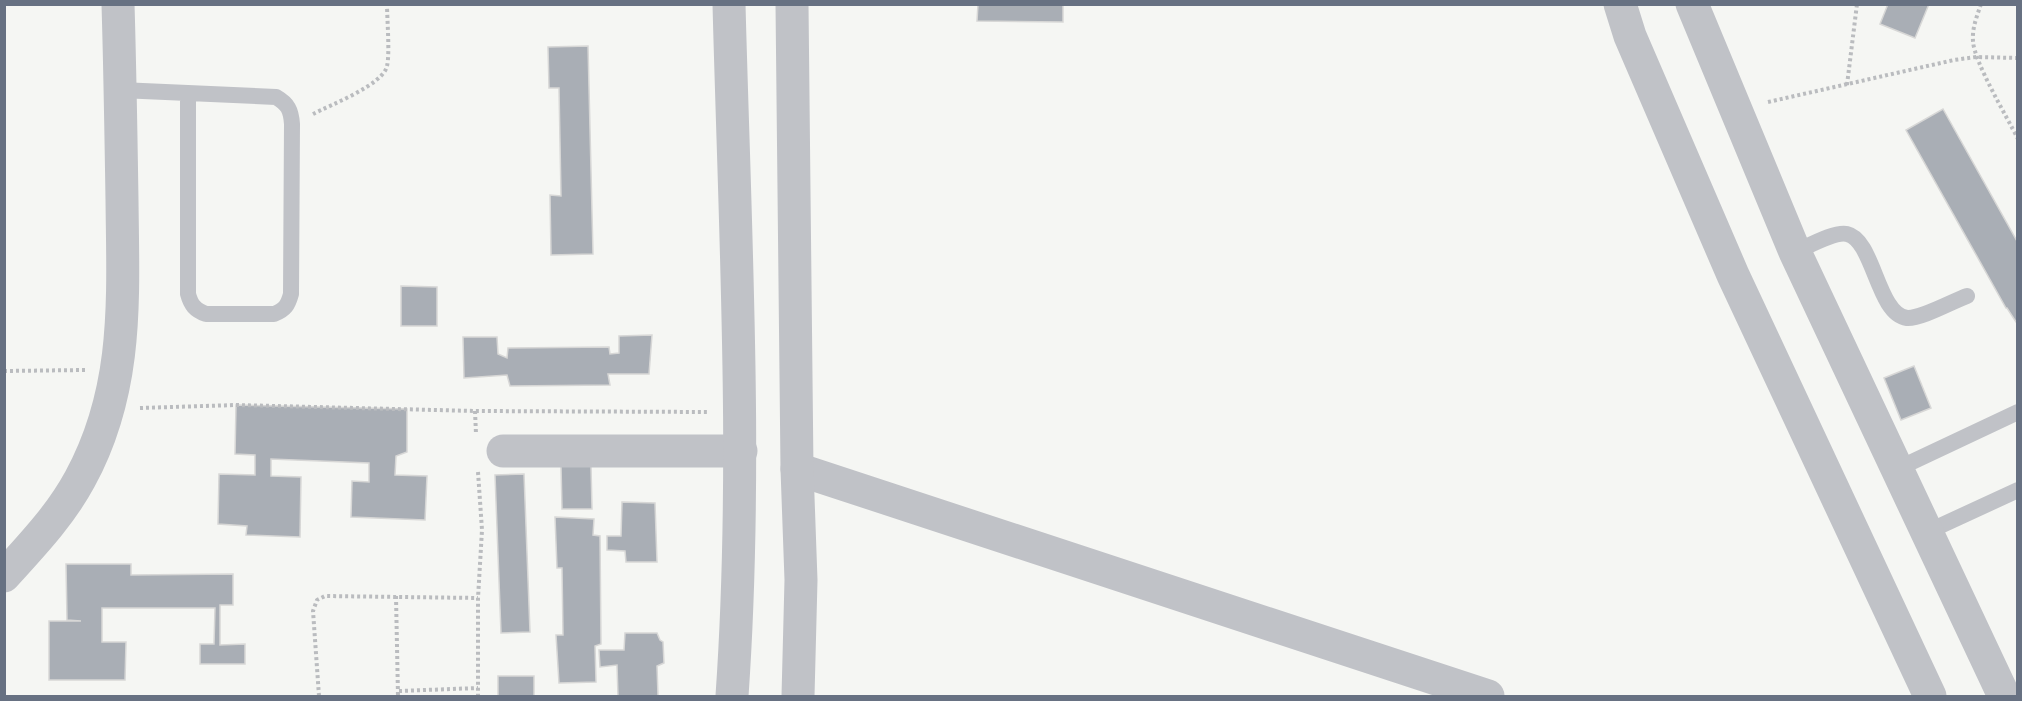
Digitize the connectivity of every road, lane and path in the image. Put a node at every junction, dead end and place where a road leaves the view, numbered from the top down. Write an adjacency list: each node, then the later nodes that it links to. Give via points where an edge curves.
1 (118, 4): 12 (street)
2 (387, 4): 15 (path, via 387,68 380,78)
3 (729, 4): 24 (street)
4 (1620, 4): 43 (street, via 1630,36 1733,275)
5 (1692, 4): 14 (street)
6 (1857, 4): 11 (path)
7 (1982, 4): 9 (path, via 1974,27)
8 (797, 9): 27 (street)
9 (1976, 57): 10 (path); 11 (path); 16 (path)
10 (2018, 58)
11 (1847, 85): 14 (path)
12 (120, 90): 13 (lane); 19 (street, via 123,311)
13 (188, 93): 15 (lane, via 276,97 286,103); 15 (lane, via 188,294 190,303 206,314 274,314 283,311 288,303)
14 (1735, 109): 17 (street)
15 (292, 124)
16 (2018, 139)
17 (1795, 252): 18 (lane, via 1836,235 1847,234 1858,240 1889,304 1896,314 1908,318); 28 (street)
18 (1967, 296)
19 (118, 369): 20 (path); 21 (street)
20 (4, 371)
21 (109, 409): 22 (path, via 236,405); 31 (street, via 97,444 62,510)
22 (475, 411): 24 (path); 25 (path)
23 (2018, 412): 28 (lane)
24 (740, 413): 26 (street)
25 (485, 451): 26 (street); 33 (path)
26 (741, 451): 40 (street)
27 (797, 469): 41 (street, via 801,580); 42 (street)
28 (1897, 469): 30 (street)
29 (2018, 490): 30 (lane)
30 (1926, 532): 44 (street)
31 (4, 576)
32 (396, 596): 33 (path); 35 (path); 37 (path, via 325,596 316,600 313,611)
33 (478, 597): 34 (path)
34 (478, 688): 35 (path); 39 (path)
35 (399, 691): 38 (path)
36 (2018, 692): 44 (lane)
37 (319, 696)
38 (398, 696)
39 (478, 696)
40 (732, 696)
41 (798, 696)
42 (1488, 696)
43 (1930, 696)
44 (2005, 696)

